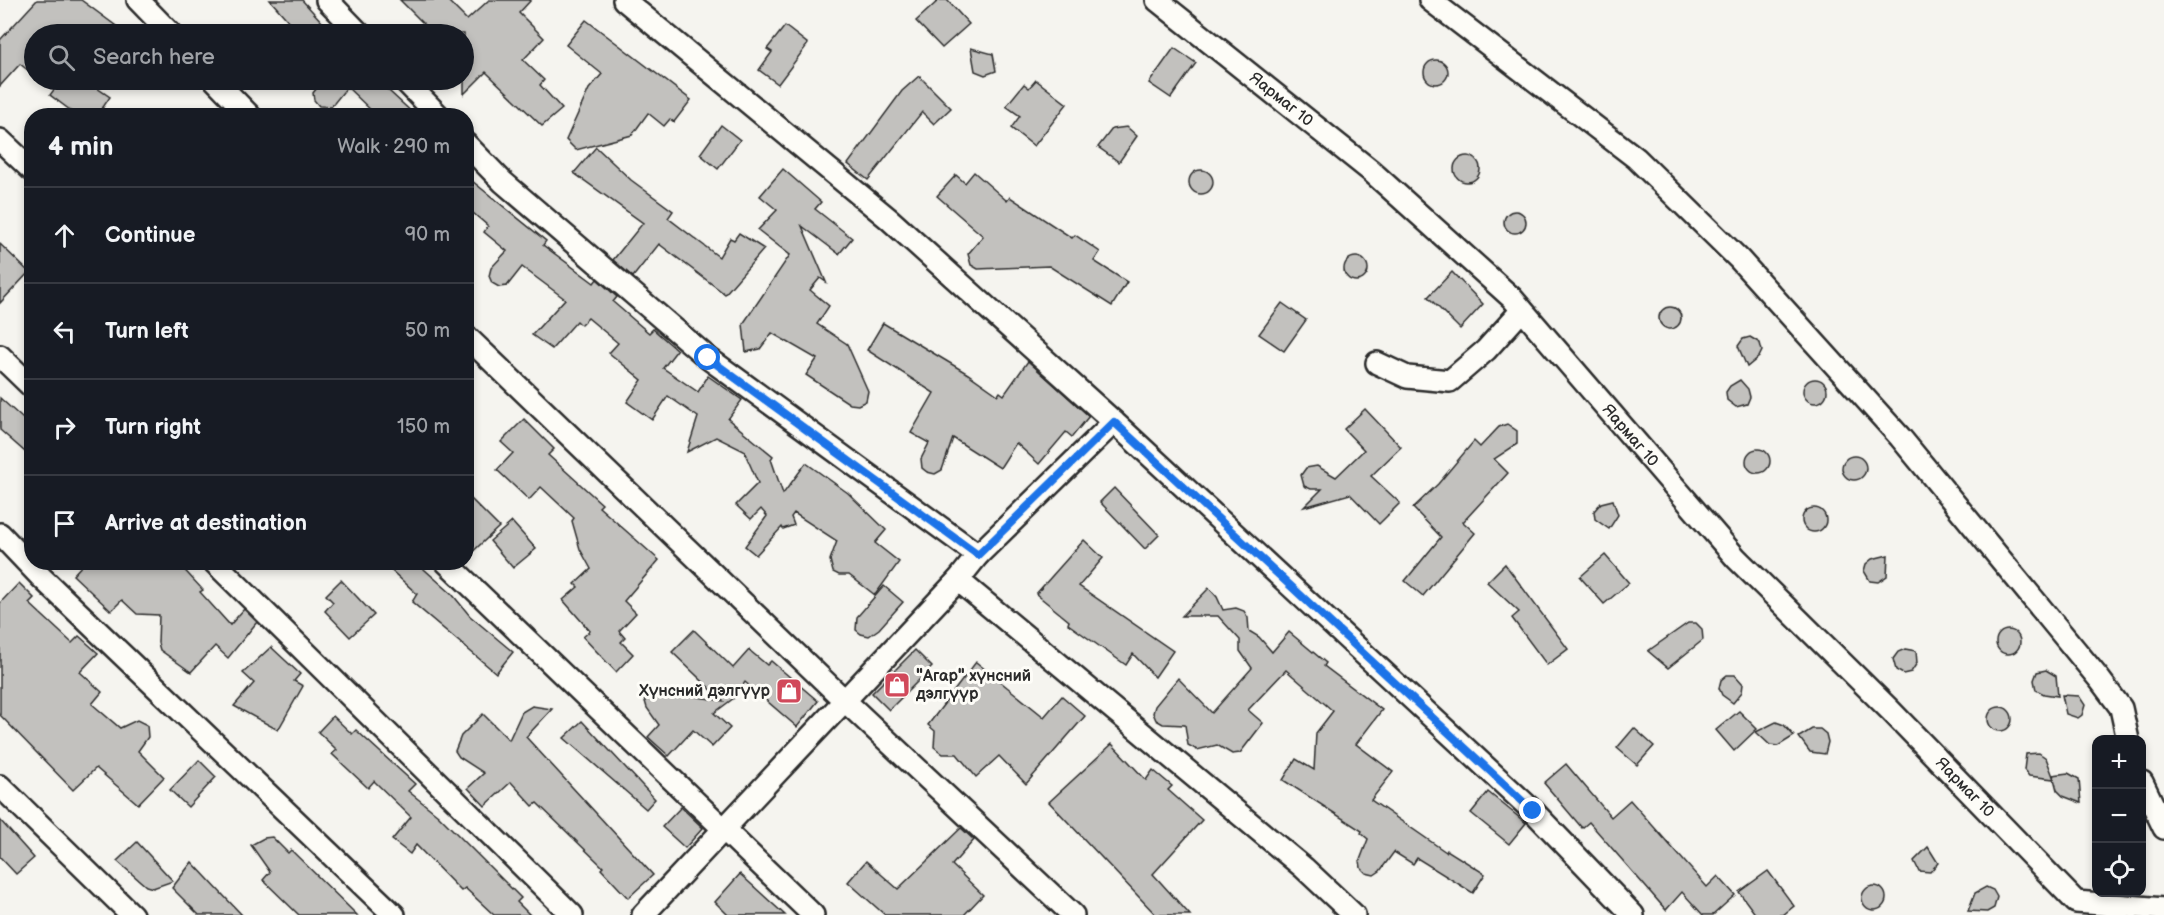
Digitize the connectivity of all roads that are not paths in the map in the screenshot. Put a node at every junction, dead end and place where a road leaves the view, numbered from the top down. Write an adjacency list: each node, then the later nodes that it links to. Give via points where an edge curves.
1 (138, 0): 6 (street)
2 (327, 0): 7 (street)
3 (624, 0): 20 (street, via 889,219)
4 (1157, 0): 15 (street, Яармаг 10, via 1371,171)
5 (1430, 0): 29 (street, via 1636,158 1739,259 1900,437 2100,680 2121,708)
6 (161, 24)
7 (350, 24)
8 (225, 90): 10 (street)
9 (414, 90): 11 (street)
10 (242, 108)
11 (431, 108)
12 (0, 140): 14 (street)
13 (474, 152): 22 (street, via 503,182 708,358)
14 (24, 162)
15 (1522, 310): 18 (street, via 1486,350 1450,381 1407,377); 34 (street, Яармаг 10, via 1736,558 2076,902)
16 (474, 344): 28 (street)
17 (0, 356): 19 (street)
18 (1377, 363)
19 (24, 379)
20 (1114, 422): 22 (street); 42 (street, via 1533,811)
21 (0, 534): 23 (street)
22 (978, 555): 27 (street)
23 (24, 559)
24 (34, 570): 36 (street)
25 (222, 570): 37 (street)
26 (454, 570): 33 (street)
27 (958, 580): 28 (street); 41 (street, via 1304,868)
28 (844, 700): 33 (street); 40 (street)
29 (2127, 735)
30 (0, 786): 35 (street)
31 (2145, 789): 32 (street)
32 (2164, 828)
33 (726, 830): 38 (street); 39 (street)
34 (2164, 909)
35 (132, 915)
36 (394, 915)
37 (572, 915)
38 (643, 915)
39 (813, 915)
40 (1073, 915)
41 (1354, 915)
42 (1633, 915)

